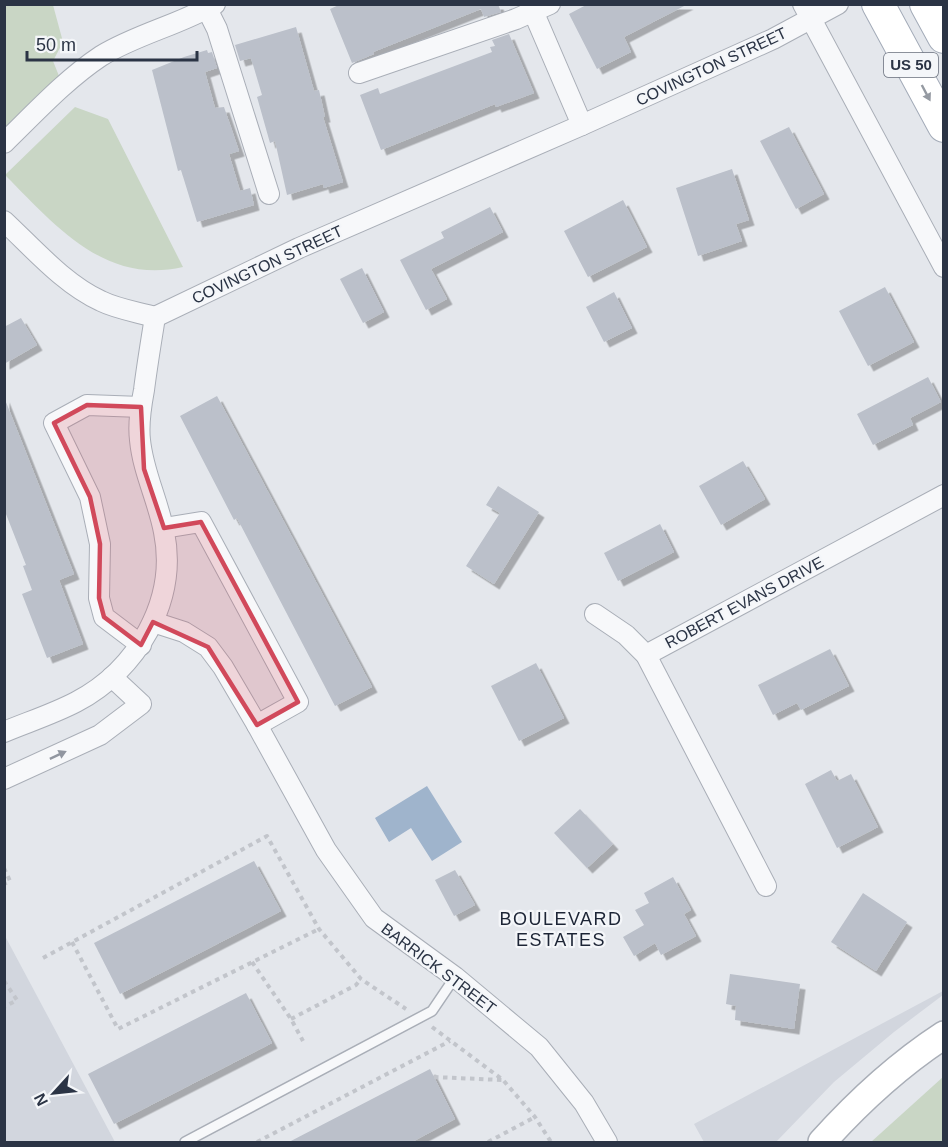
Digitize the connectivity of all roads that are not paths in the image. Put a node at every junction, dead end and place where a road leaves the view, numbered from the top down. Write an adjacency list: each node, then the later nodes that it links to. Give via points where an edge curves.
1 (838, 4): 6 (street, COVINGTON STREET)
2 (878, 4): 10 (main road, US 50, one-way to 10)
3 (926, 4): 7 (main road, US 50)
4 (211, 7): 11 (street, via 102,56 70,80); 12 (street)
5 (538, 7): 8 (street); 9 (street)
6 (807, 12): 9 (street, COVINGTON STREET, via 773,39); 14 (street)
7 (944, 37)
8 (359, 73)
9 (582, 125): 15 (street, COVINGTON STREET, via 299,248)
10 (944, 126)
11 (4, 143)
12 (269, 194)
13 (4, 221): 15 (street, via 54,269 90,296)
14 (944, 267)
15 (155, 317): 16 (street)
16 (141, 407): 18 (street, via 139,438 144,469); 21 (street, via 87,405 54,423 90,497 100,544 99,598 104,617)
17 (944, 495): 22 (street, ROBERT EVANS DRIVE)
18 (164, 528): 20 (street, via 165,581); 24 (street, via 201,522 298,702)
19 (595, 614): 22 (street, via 626,634)
20 (153, 622): 21 (street); 24 (street, BARRICK STREET, via 184,632 208,646)
21 (141, 645): 23 (street)
22 (646, 655): 27 (street, ROBERT EVANS DRIVE)
23 (112, 677): 25 (street, via 76,702); 26 (street, one-way to 23, via 100,735 141,704)
24 (257, 725): 28 (street, BARRICK STREET, via 326,850 374,918)
25 (4, 732)
26 (4, 779)
27 (766, 886)
28 (455, 977): 30 (lane, via 432,1011); 31 (street, BARRICK STREET, via 539,1047 584,1103)
29 (944, 1035): 32 (main road, via 882,1083)
30 (185, 1143)
31 (607, 1143)
32 (822, 1143)

